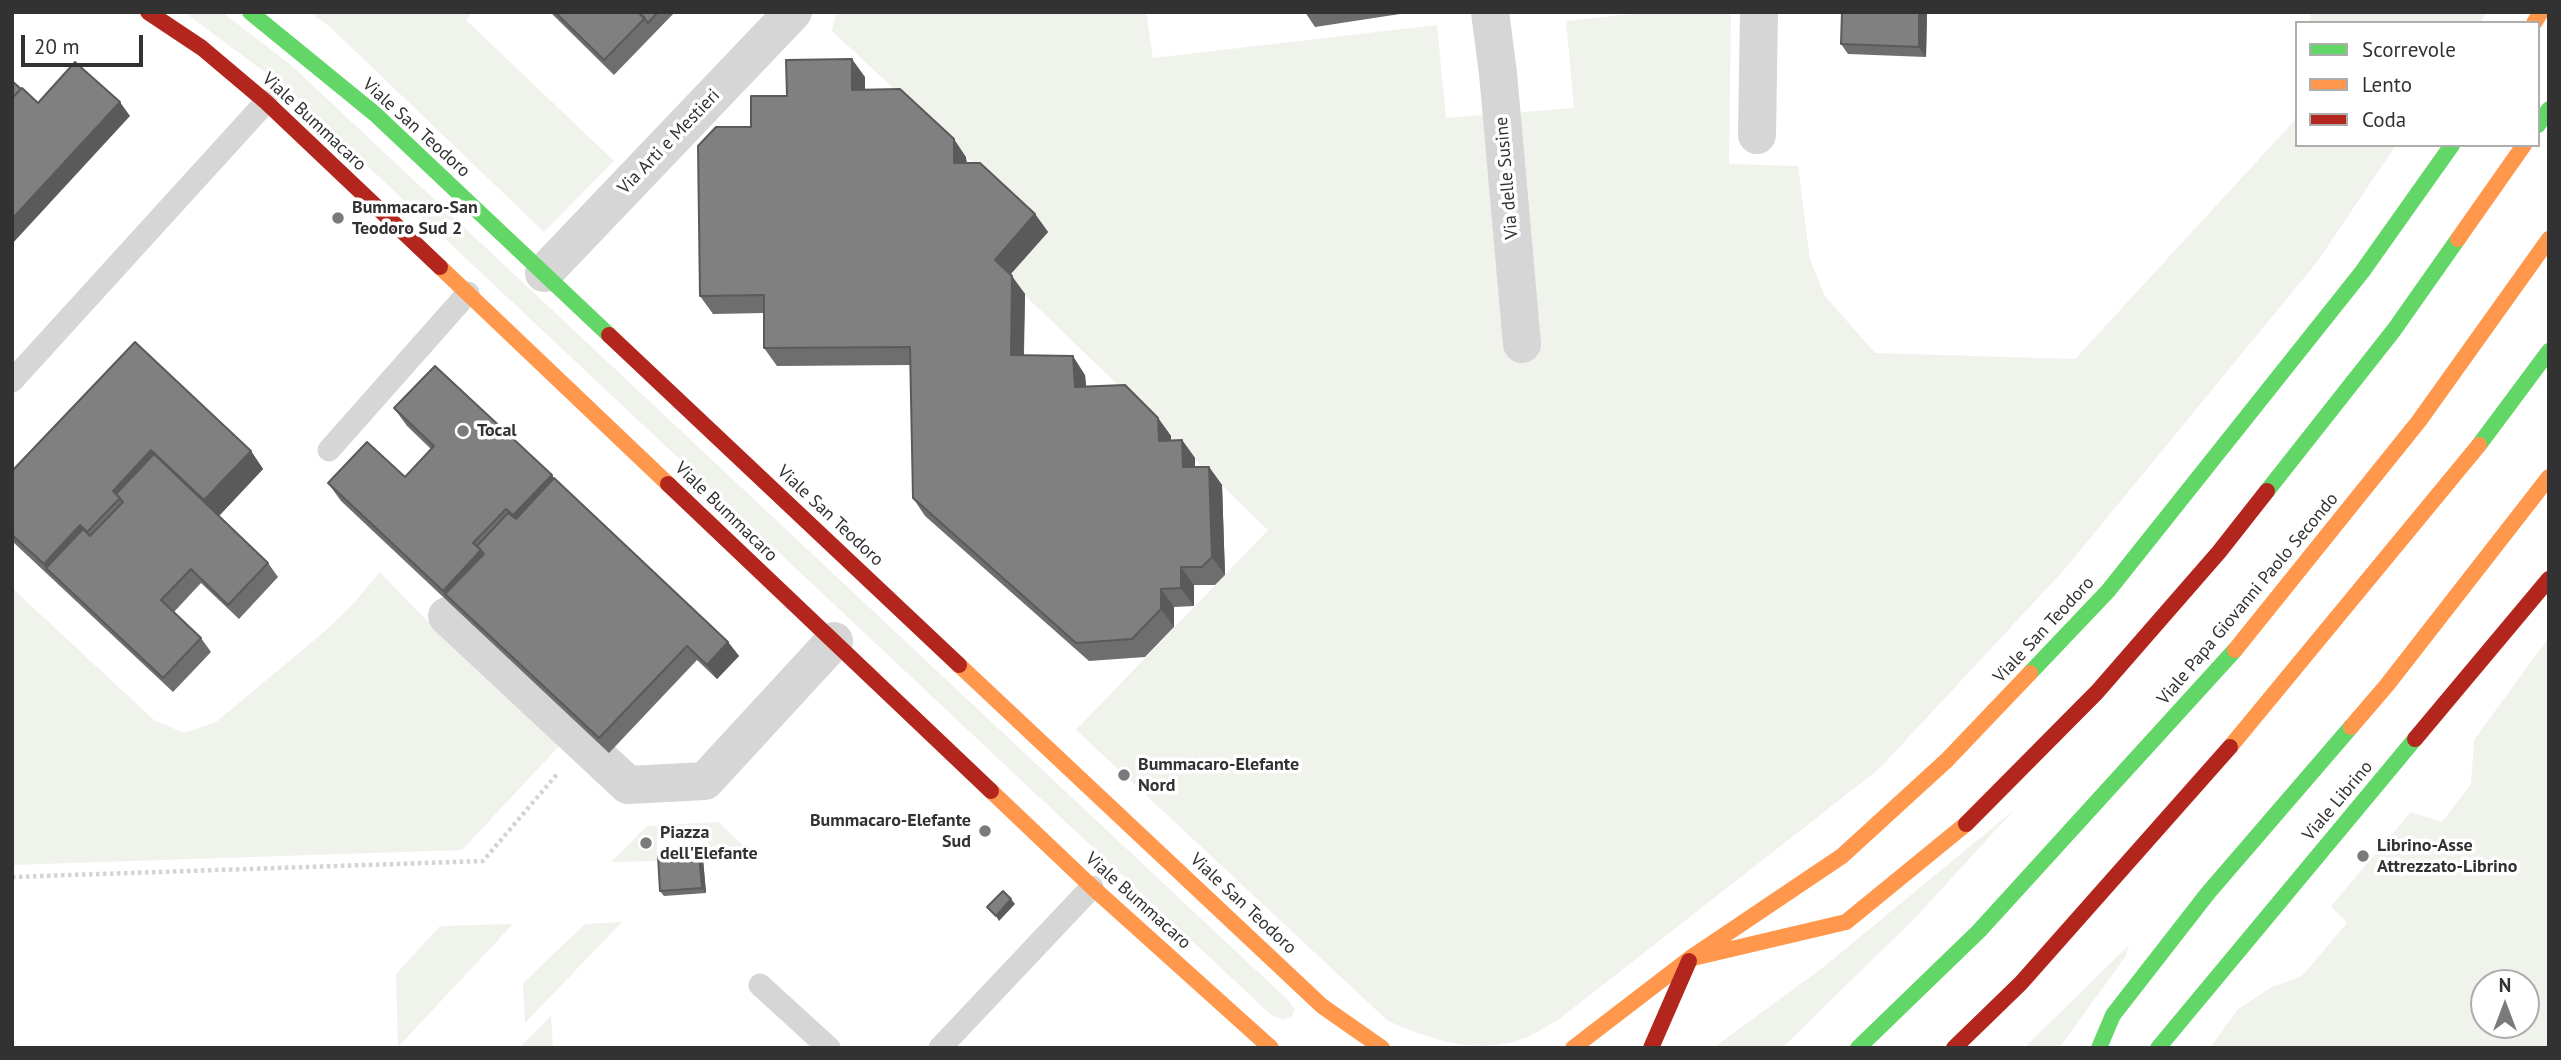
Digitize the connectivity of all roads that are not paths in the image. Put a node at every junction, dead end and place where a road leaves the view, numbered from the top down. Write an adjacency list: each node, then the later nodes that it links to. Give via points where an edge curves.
1 (148, 12): 6 (main road, Viale Bummacaro, via 202,48)
2 (250, 12): 11 (main road, Viale San Teodoro, via 375,114)
3 (793, 12): 11 (street, Via Arti e Mestieri)
4 (1490, 12): 13 (street, Via delle Susine)
5 (1759, 12): 7 (street)
6 (266, 102): 12 (main road, Viale Bummacaro); 15 (lane)
7 (1757, 135)
8 (2451, 147): 22 (main road, Viale San Teodoro, via 2362,272 2108,591 1947,760 1842,856)
9 (2523, 147): 22 (main road, via 2394,330 2219,552 2097,692 1978,814 1846,922)
10 (2549, 239): 30 (main road, Viale Papa Giovanni Paolo Secondo, via 2420,421 2217,673 1979,931)
11 (544, 272): 27 (main road, Viale San Teodoro, via 1322,1006)
12 (468, 293): 16 (lane); 20 (main road, Viale Bummacaro)
13 (1522, 344)
14 (2549, 351): 31 (main road, via 2469,459 2263,710 2021,983)
15 (12, 381)
16 (330, 450)
17 (2549, 477): 32 (main road, via 2387,685 2208,893 2113,1015)
18 (2549, 579): 33 (main road, Viale Librino)
19 (447, 616): 20 (street, via 628,785 705,781)
20 (834, 641): 21 (main road, Viale Bummacaro)
21 (1092, 887): 25 (lane); 26 (main road, Viale Bummacaro)
22 (1689, 959): 28 (main road, Viale San Teodoro); 29 (main road)
23 (760, 985): 24 (lane)
24 (829, 1048)
25 (940, 1048)
26 (1271, 1048)
27 (1382, 1048)
28 (1573, 1048)
29 (1651, 1048)
30 (1858, 1048)
31 (1954, 1048)
32 (2099, 1048)
33 (2158, 1048)

